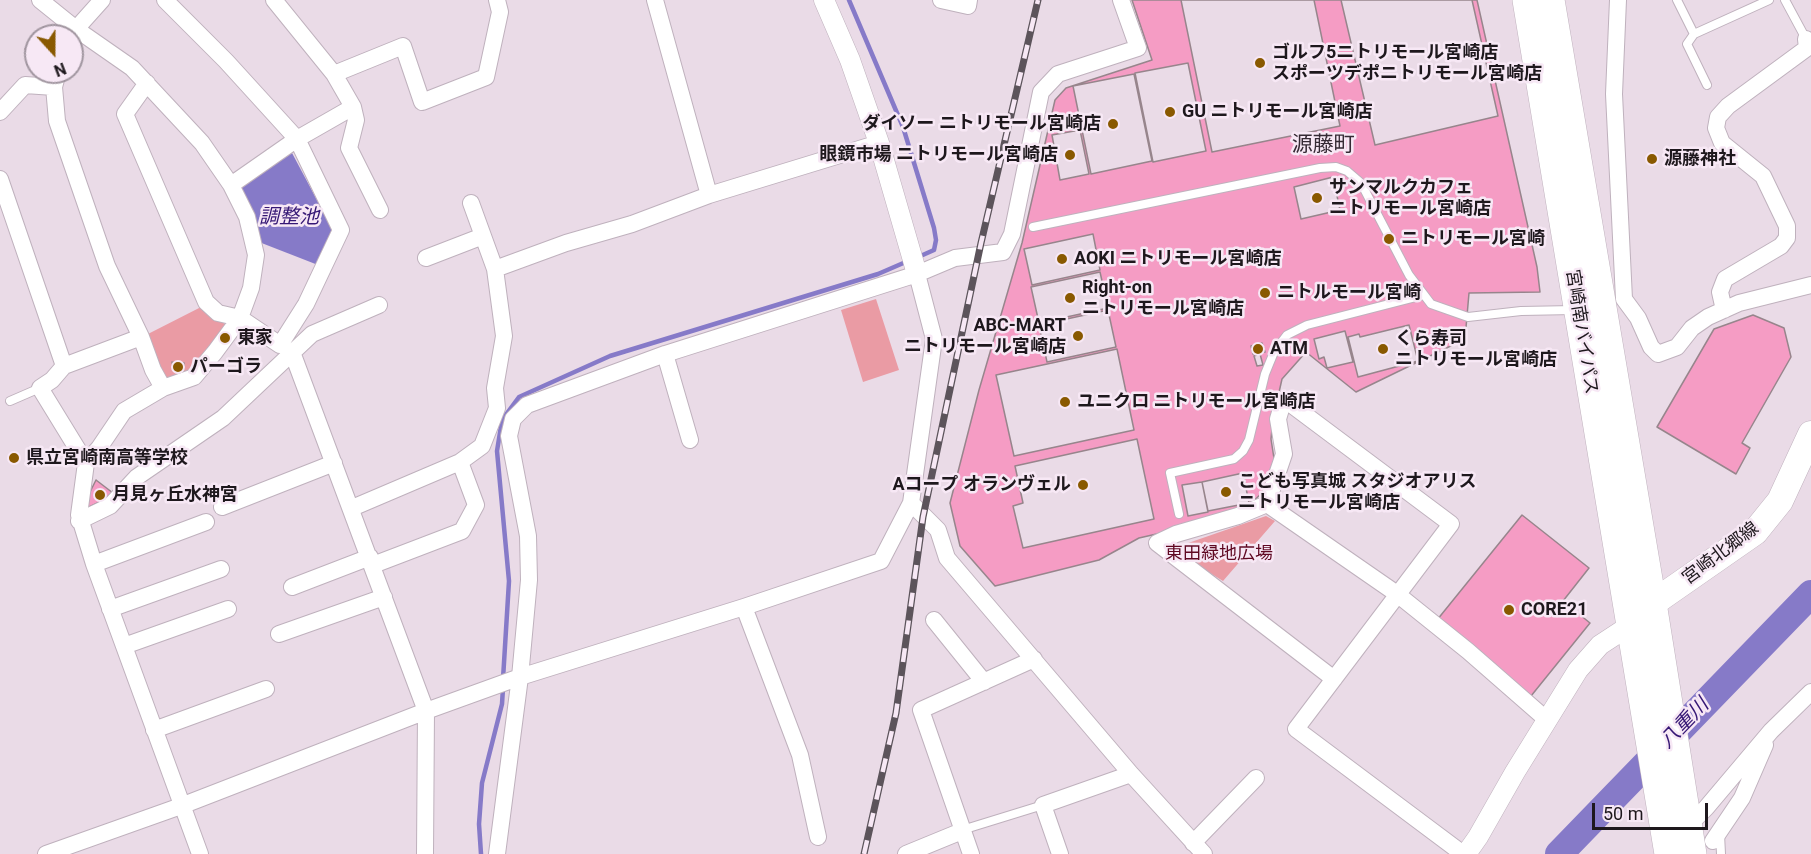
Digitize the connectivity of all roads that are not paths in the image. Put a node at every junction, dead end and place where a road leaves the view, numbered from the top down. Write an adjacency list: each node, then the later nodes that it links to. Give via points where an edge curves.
1 (40, 0): 17 (street)
2 (102, 0): 18 (street)
3 (165, 0): 29 (street)
4 (274, 0): 22 (street)
5 (497, 0): 22 (street, via 500,12 486,77 422,102 403,46)
6 (655, 0): 33 (street)
7 (824, 0): 30 (street)
8 (941, 0): 9 (street, via 968,6)
9 (969, 0)
10 (1121, 0): 40 (street, via 1138,48 1058,74 1041,92 1012,234 1003,252 955,258)
11 (1526, 0): 44 (highway, 宮崎南バイパス)
12 (1551, 0): 44 (highway, 宮崎南バイパス)
13 (1618, 0): 44 (street)
14 (1677, 0): 19 (lane)
15 (1769, 0): 19 (lane)
16 (1785, 0): 20 (lane)
17 (64, 24)
18 (82, 24)
19 (1694, 34): 26 (lane, via 1687,44)
20 (1806, 39): 45 (street, via 1806,48 1728,105 1718,117 1716,128 1722,142 1763,176 1787,226 1787,238 1781,246 1725,279 1720,292)
21 (84, 40): 23 (street, via 132,68)
22 (334, 74): 27 (street)
23 (147, 83): 32 (street, via 202,142); 46 (street, via 125,114 206,302 218,313)
24 (32, 84): 28 (street, via 26,85)
25 (56, 84): 47 (street, via 57,121 106,266)
26 (1707, 85)
27 (353, 107): 29 (street); 35 (street, via 356,120 349,148)
28 (0, 112)
29 (297, 139): 32 (street); 46 (street, via 341,230 306,304 280,345)
30 (879, 143): 33 (street); 40 (street)
31 (0, 179): 50 (street)
32 (231, 185): 46 (street, via 247,217 256,255 251,288)
33 (709, 195): 39 (street)
34 (471, 202): 37 (street)
35 (380, 210)
36 (1033, 227): 42 (lane, via 1336,167 1361,183)
37 (483, 236): 38 (street); 39 (street)
38 (426, 258)
39 (495, 269): 54 (street, via 504,336 495,388)
40 (917, 274): 49 (street); 62 (street, via 934,339)
41 (1811, 285): 45 (street)
42 (1424, 296): 44 (lane, via 1431,304 1468,317); 66 (lane, via 1307,325 1287,335 1265,374 1243,451 1234,459 1170,473)
43 (379, 305): 48 (street, via 312,334)
44 (1601, 305): 45 (street, via 1638,318 1658,354 1677,347 1692,328); 75 (highway, 宮崎南バイパス); 80 (highway, 宮崎南バイパス)
45 (1724, 310)
46 (240, 318): 52 (street, via 194,378)
47 (141, 337): 50 (street); 52 (street)
48 (292, 352): 60 (street); 67 (street, via 223,418 137,477 110,506)
49 (665, 354): 55 (street, via 527,405); 57 (street)
50 (64, 366): 51 (street)
51 (40, 388): 53 (lane); 59 (street)
52 (163, 388): 59 (street, via 124,411)
53 (10, 401)
54 (497, 408): 55 (lane); 58 (street, via 482,446)
55 (513, 419): 84 (street, via 509,436 528,536 529,580)
56 (1811, 434): 75 (main road, 宮崎北郷線, via 1780,501 1755,532)
57 (690, 440)
58 (460, 462): 65 (street); 69 (street, via 476,505 462,531)
59 (86, 463): 67 (street)
60 (334, 463): 64 (street); 65 (street)
61 (111, 499): 67 (lane)
62 (911, 503): 76 (street, via 881,561); 83 (street, via 938,530 947,558)
63 (1267, 504): 73 (street); 73 (street, via 1284,454 1278,419 1284,399 1451,524); 85 (street, via 1157,543)
64 (222, 507)
65 (352, 508): 69 (street)
66 (1179, 514)
67 (79, 518): 70 (street)
68 (206, 522): 70 (street)
69 (371, 561): 72 (street); 74 (street)
70 (94, 564): 77 (street)
71 (221, 569): 77 (street)
72 (292, 587)
73 (1397, 594): 85 (street); 90 (street)
74 (384, 597): 81 (street); 89 (street)
75 (1653, 603): 80 (main road, 宮崎北郷線); 98 (highway, 宮崎南バイパス)
76 (744, 607): 84 (street); 99 (street, via 800,755)
77 (110, 609): 82 (street)
78 (228, 609): 82 (street)
79 (934, 620): 86 (street)
80 (1629, 626): 90 (street, via 1600,645 1578,670); 98 (highway, 宮崎南バイパス)
81 (279, 634)
82 (124, 646): 91 (street)
83 (1034, 659): 86 (street); 93 (street)
84 (520, 677): 89 (street); 105 (street)
85 (1334, 679): 109 (street, via 1296,729)
86 (984, 682): 97 (street, via 921,710)
87 (266, 689): 91 (street)
88 (1811, 692): 92 (street)
89 (426, 711): 96 (street); 104 (street)
90 (1547, 720): 109 (street)
91 (154, 730): 96 (street)
92 (1771, 731): 98 (street, via 1706,808); 100 (street, via 1742,798)
93 (1131, 774): 95 (street); 101 (street)
94 (1256, 778): 101 (street)
95 (1043, 805): 97 (lane); 108 (street)
96 (181, 806): 102 (street); 103 (street)
97 (962, 831): 106 (street); 107 (street)
98 (1677, 832): 100 (highway)
99 (818, 837)
100 (1712, 846)
101 (1198, 849)
102 (46, 854)
103 (200, 854)
104 (425, 854)
105 (497, 854)
106 (906, 854)
107 (971, 854)
108 (1060, 854)
109 (1464, 854)

